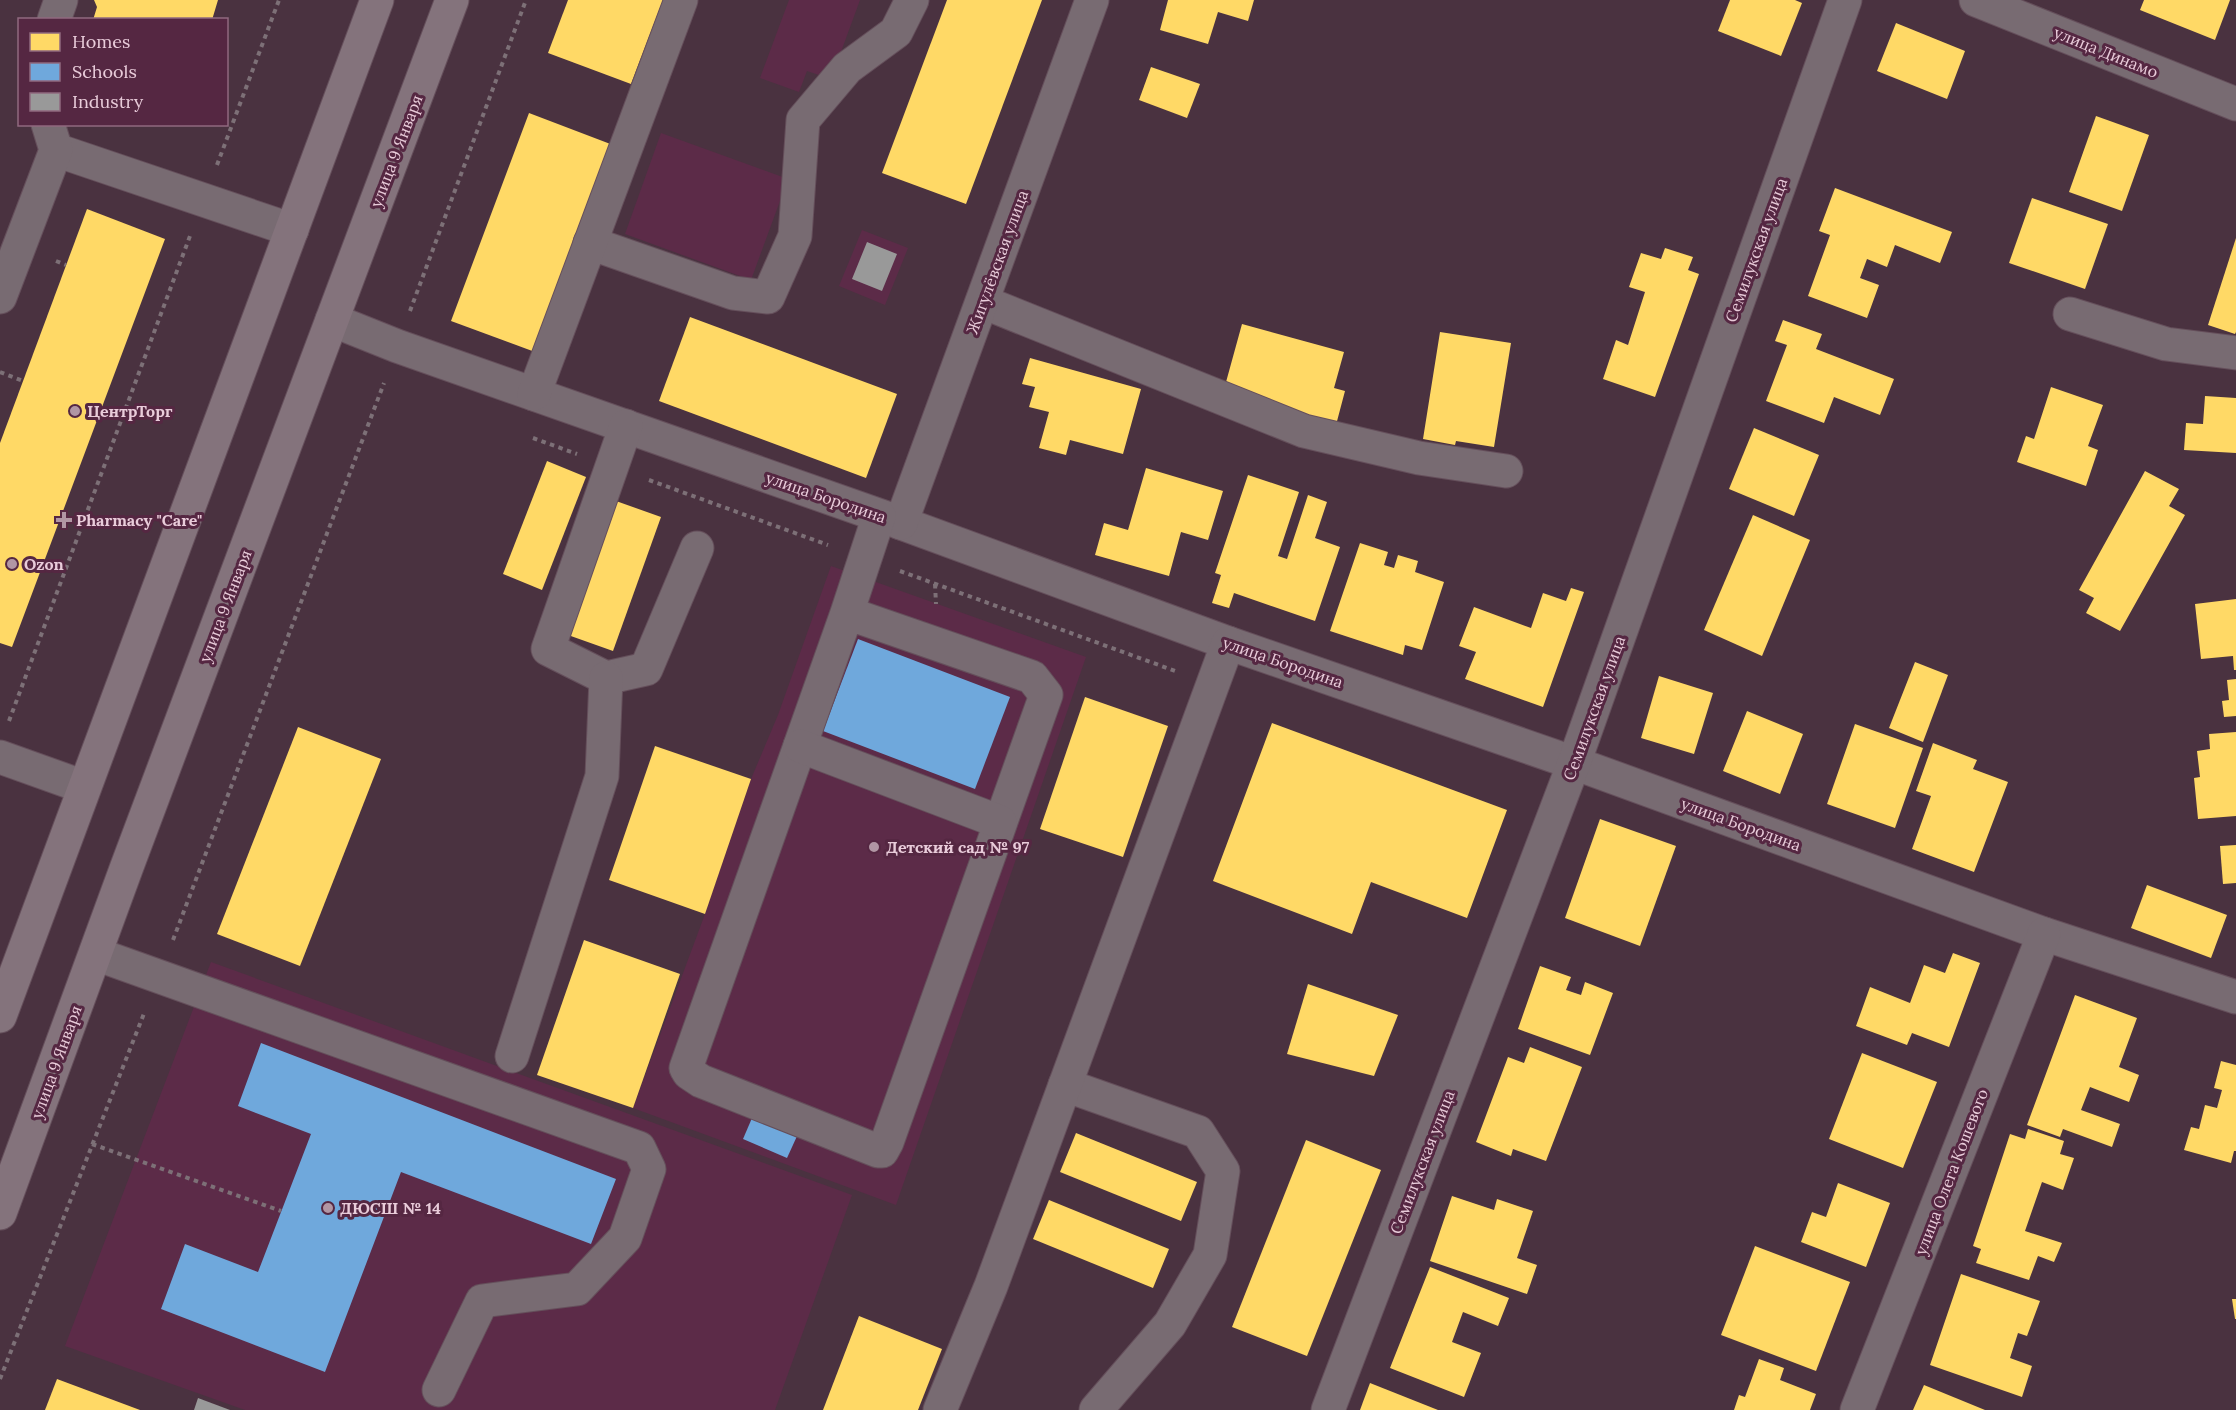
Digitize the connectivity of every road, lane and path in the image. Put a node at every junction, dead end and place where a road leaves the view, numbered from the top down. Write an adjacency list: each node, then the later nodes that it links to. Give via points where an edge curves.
1 (61, 0): 11 (street)
2 (279, 0): 14 (path)
3 (377, 0): 15 (main road)
4 (452, 0): 20 (main road, улица 9 Января)
5 (526, 0): 21 (path)
6 (681, 0): 16 (street)
7 (912, 0): 16 (street, via 896,32 847,68 803,120 795,236 768,297 733,292)
8 (1092, 0): 18 (street, Жигулёвская улица)
9 (1845, 0): 42 (street, Семилукская улица)
10 (1976, 0): 12 (street, улица Динамо)
11 (55, 18)
12 (2236, 104)
13 (52, 137): 14 (street); 17 (street)
14 (203, 201): 15 (street); 39 (path)
15 (291, 230): 43 (main road)
16 (590, 243): 27 (street)
17 (0, 297)
18 (982, 302): 31 (street, via 1304,431 1419,458); 32 (street, Жигулёвская улица)
19 (2070, 314): 22 (street, via 2166,344)
20 (332, 320): 21 (street, улица Бородина); 46 (main road, улица 9 Января)
21 (397, 346): 25 (path); 27 (street, улица Бородина)
22 (2236, 353)
23 (0, 372): 24 (path)
24 (23, 381)
25 (383, 384): 26 (path); 47 (path)
26 (394, 388)
27 (534, 394): 28 (street, улица Бородина)
28 (626, 426): 30 (street); 32 (street, улица Бородина)
29 (525, 435): 30 (path)
30 (612, 467): 34 (path); 37 (street, via 548,650)
31 (1506, 471)
32 (890, 520): 34 (street, Жигулёвская улица); 36 (street, улица Бородина)
33 (697, 548): 37 (street, via 646,669)
34 (865, 558): 35 (street, Жигулёвская улица); 38 (path)
35 (846, 613): 40 (street, Жигулёвская улица); 44 (street, via 1032,677 1046,695)
36 (1228, 644): 38 (street); 42 (street, улица Бородина)
37 (606, 678): 50 (street, via 602,777)
38 (1213, 684): 51 (street)
39 (8, 724)
40 (800, 746): 44 (street); 44 (street, Жигулёвская улица, via 686,1068 701,1081 873,1150 882,1151 887,1142)
41 (0, 757): 43 (street)
42 (1574, 763): 45 (street, улица Бородина); 59 (street, Семилукская улица)
43 (84, 787): 49 (main road)
44 (1000, 822)
45 (2044, 934): 48 (street, улица Бородина); 60 (street, улица Олега Кошевого)
46 (96, 954): 47 (street); 54 (main road, улица 9 Января)
47 (159, 975): 52 (path); 56 (street, via 639,1148 649,1169 625,1238 577,1289 482,1301)
48 (2236, 997)
49 (0, 1016)
50 (512, 1056)
51 (1065, 1085): 57 (street, via 991,1286); 58 (street, via 1198,1132 1222,1171 1210,1255 1170,1324)
52 (92, 1144): 53 (path); 55 (path)
53 (281, 1211)
54 (0, 1213)
55 (0, 1378)
56 (439, 1390)
57 (940, 1410)
58 (1096, 1410)
59 (1328, 1410)
60 (1857, 1410)

